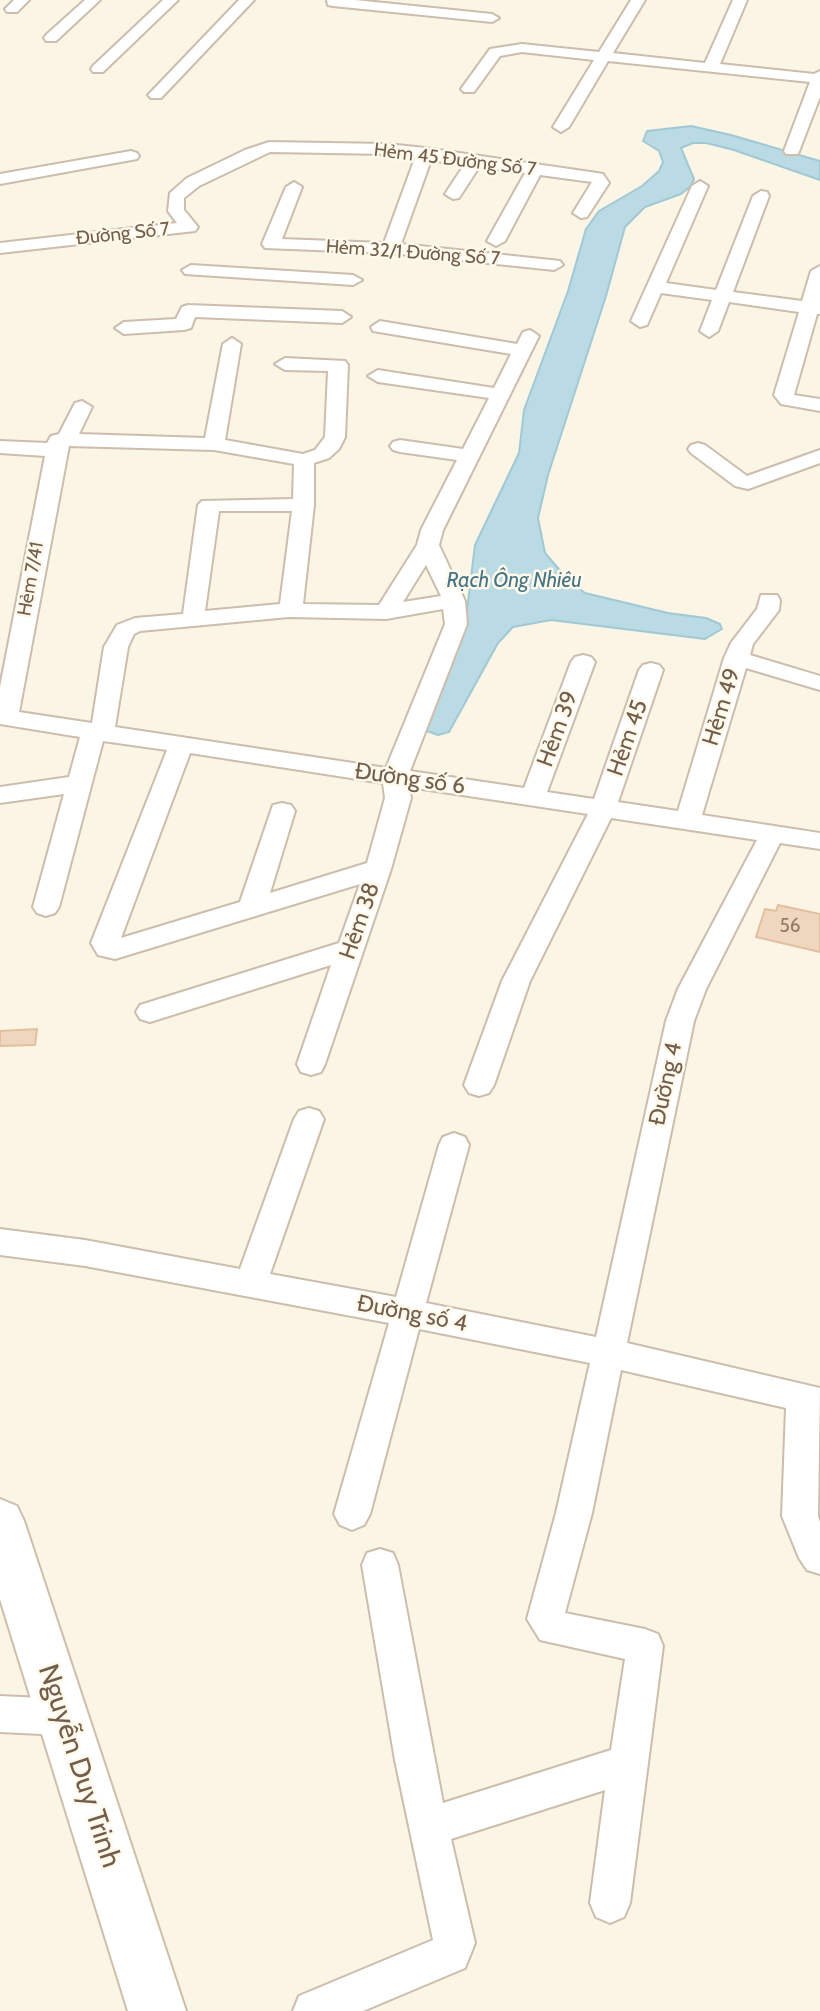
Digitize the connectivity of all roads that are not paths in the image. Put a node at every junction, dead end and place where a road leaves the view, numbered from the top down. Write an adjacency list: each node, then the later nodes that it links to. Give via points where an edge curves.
1 (93, 0): 9 (street)
2 (171, 0): 12 (street)
3 (247, 0): 15 (street)
4 (638, 0): 10 (street)
5 (740, 0): 11 (street)
6 (333, 1): 7 (street); 8 (street)
7 (320, 16)
8 (492, 18)
9 (51, 38)
10 (605, 56): 11 (street); 14 (street, via 508,48 495,52); 16 (street)
11 (711, 67): 13 (street)
12 (98, 69)
13 (820, 78): 18 (street)
14 (469, 89)
15 (156, 95)
16 (561, 127)
17 (269, 147): 19 (street, Hẻm 45 Đường Số 7); 31 (street, Đường Số 7, via 193,182 176,197)
18 (792, 151)
19 (425, 153): 21 (street, Hẻm 45 Đường Số 7); 34 (street)
20 (131, 156): 24 (street)
21 (475, 161): 22 (street, Hẻm 45 Đường Số 7); 27 (street)
22 (535, 169): 23 (street, Hẻm 45 Đường Số 7); 32 (street)
23 (577, 175): 29 (street, via 570,193); 29 (street, via 601,181)
24 (0, 179)
25 (700, 186): 38 (street)
26 (294, 187): 34 (street, Hẻm 32/1 Đường Số 7, via 271,244)
27 (453, 194)
28 (761, 196): 40 (street)
29 (592, 197): 30 (street)
30 (581, 213)
31 (190, 240): 33 (street, Đường Số 7); 39 (street)
32 (496, 241)
33 (0, 248)
34 (391, 248): 35 (street, Hẻm 32/1 Đường Số 7)
35 (554, 265)
36 (820, 271): 41 (street)
37 (353, 280): 39 (street)
38 (656, 287): 40 (street); 43 (street)
39 (189, 291): 42 (street); 45 (street, via 184,324)
40 (723, 296): 41 (street); 46 (street)
41 (814, 308): 51 (street, via 784,395 788,400)
42 (342, 317)
43 (639, 321)
44 (380, 327): 50 (street, via 525,343)
45 (124, 328)
46 (709, 331)
47 (232, 344): 54 (street)
48 (285, 364): 60 (street, via 338,365 335,437 323,454)
49 (378, 376): 50 (street)
50 (498, 394): 58 (street)
51 (820, 405)
52 (82, 407): 53 (street, Hẻm 7/41)
53 (59, 444): 54 (street); 56 (street); 72 (street, Hẻm 7/41)
54 (214, 444): 60 (street)
55 (400, 446): 58 (street)
56 (0, 447)
57 (698, 449): 59 (street, via 748,483)
58 (469, 456): 62 (street)
59 (820, 456)
60 (304, 460): 61 (street)
61 (303, 505): 65 (street); 67 (street, via 209,505)
62 (429, 545): 64 (street); 66 (street)
63 (769, 600): 68 (street, Hẻm 49, via 768,610)
64 (454, 601): 66 (street); 75 (street, via 456,624)
65 (289, 610): 66 (street); 67 (street)
66 (386, 612)
67 (193, 620): 73 (street, via 125,630 116,647)
68 (736, 658): 71 (street); 81 (street, Hẻm 49)
69 (583, 662): 78 (street, Hẻm 39)
70 (651, 670): 79 (street, Hẻm 45)
71 (820, 683)
72 (3, 718): 73 (street, Đường số 6)
73 (97, 733): 74 (street, Đường số 6); 76 (street)
74 (181, 745): 75 (street, Đường số 6); 86 (street, via 105,943 107,948)
75 (395, 777): 78 (street, Đường số 6); 84 (street, Hẻm 38, via 398,798)
76 (79, 784): 77 (street); 85 (street)
77 (0, 795)
78 (533, 797): 79 (street, Đường số 6)
79 (604, 807): 81 (street, Đường số 6); 90 (street, Hẻm 45, via 516,981)
80 (282, 811): 86 (street)
81 (688, 820): 82 (street, Đường số 6)
82 (773, 832): 83 (street, Đường số 6); 96 (street, Đường 4, via 680,1021)
83 (820, 841)
84 (378, 869): 86 (street); 87 (street, Hẻm 38)
85 (46, 907)
86 (252, 908)
87 (349, 950): 88 (street); 89 (street, Hẻm 38)
88 (150, 1012)
89 (311, 1064)
90 (479, 1085)
91 (309, 1119): 94 (street)
92 (454, 1144): 95 (street)
93 (0, 1242): 94 (street, Đường số 4)
94 (251, 1284): 95 (street, Đường số 4)
95 (408, 1312): 96 (street, Đường số 4); 98 (street)
96 (608, 1353): 97 (street, Đường số 4); 104 (street, Đường 4, via 574,1513 545,1619 549,1627 645,1646)
97 (812, 1401): 100 (street, via 800,1516)
98 (352, 1514)
99 (0, 1521): 103 (main road, Nguyễn Duy Trinh)
100 (820, 1559)
101 (380, 1565): 105 (street)
102 (0, 1714): 103 (street)
103 (63, 1717): 107 (main road, Nguyễn Duy Trinh)
104 (628, 1764): 105 (street); 106 (street)
105 (428, 1827): 108 (street, via 454,1942 450,1953)
106 (610, 1903)
107 (157, 2011)
108 (314, 2011)

